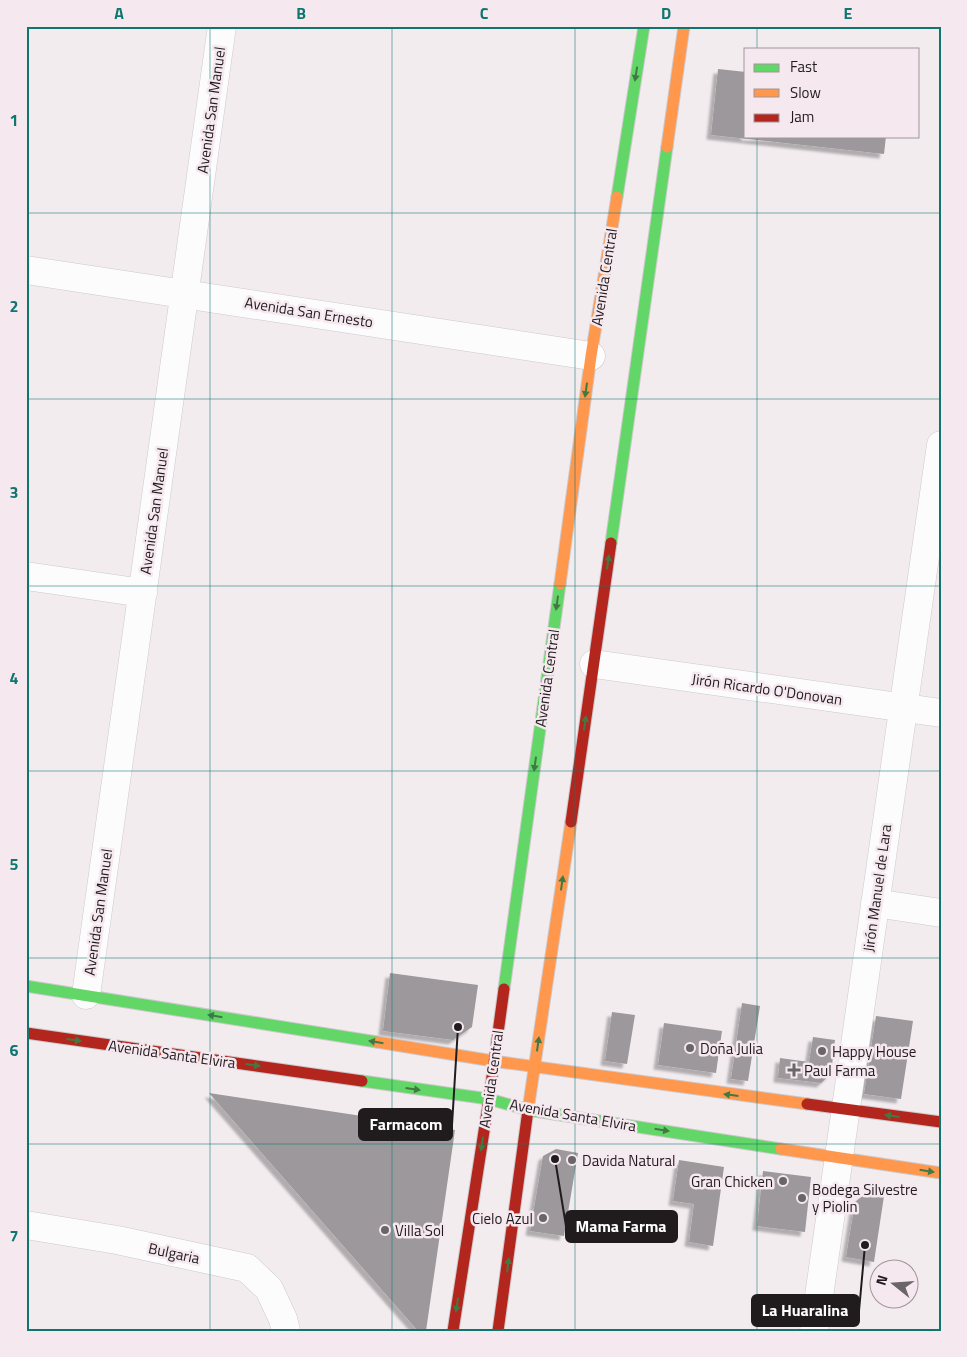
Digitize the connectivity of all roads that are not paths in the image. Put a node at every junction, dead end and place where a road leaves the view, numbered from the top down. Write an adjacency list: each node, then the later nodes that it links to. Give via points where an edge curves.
1 (222, 26): 5 (street, Avenida San Manuel)
2 (644, 26): 6 (main road, Avenida Central, one-way to 6)
3 (684, 26): 11 (main road, one-way to 3)
4 (26, 270): 5 (street, Avenida San Ernesto)
5 (185, 293): 6 (street, Avenida San Ernesto); 10 (street, Avenida San Manuel)
6 (591, 356): 19 (main road, Avenida Central, one-way to 19)
7 (941, 445): 8 (street, Jirón Manuel de Lara)
8 (936, 518): 12 (street, Jirón Manuel de Lara)
9 (26, 576): 10 (street)
10 (143, 594): 17 (street, Avenida San Manuel)
11 (594, 664): 12 (street, Jirón Ricardo O'Donovan); 20 (main road, one-way to 11)
12 (903, 708): 13 (street, Jirón Ricardo O'Donovan); 14 (street, Jirón Manuel de Lara)
13 (941, 713)
14 (875, 903): 15 (street); 23 (street, Jirón Manuel de Lara)
15 (941, 913)
16 (26, 986): 17 (main road)
17 (86, 995): 19 (main road, one-way to 17)
18 (26, 1033): 21 (main road, Avenida Santa Elvira, one-way to 21)
19 (493, 1061): 20 (main road); 21 (main road, Avenida Central)
20 (535, 1067): 22 (main road); 23 (main road, one-way to 20)
21 (489, 1099): 22 (main road, Avenida Santa Elvira); 29 (main road, Avenida Central, one-way to 29)
22 (528, 1110): 25 (main road, Avenida Santa Elvira, one-way to 25); 30 (main road, one-way to 22)
23 (846, 1110): 24 (main road, one-way to 23); 25 (street, Jirón Manuel de Lara)
24 (941, 1122)
25 (839, 1157): 26 (main road, Avenida Santa Elvira, one-way to 26); 31 (street, Jirón Manuel de Lara)
26 (941, 1173)
27 (26, 1225): 28 (street, Bulgaria, via 117,1240 247,1268 268,1289)
28 (286, 1331)
29 (453, 1331)
30 (498, 1331)
31 (814, 1331)

